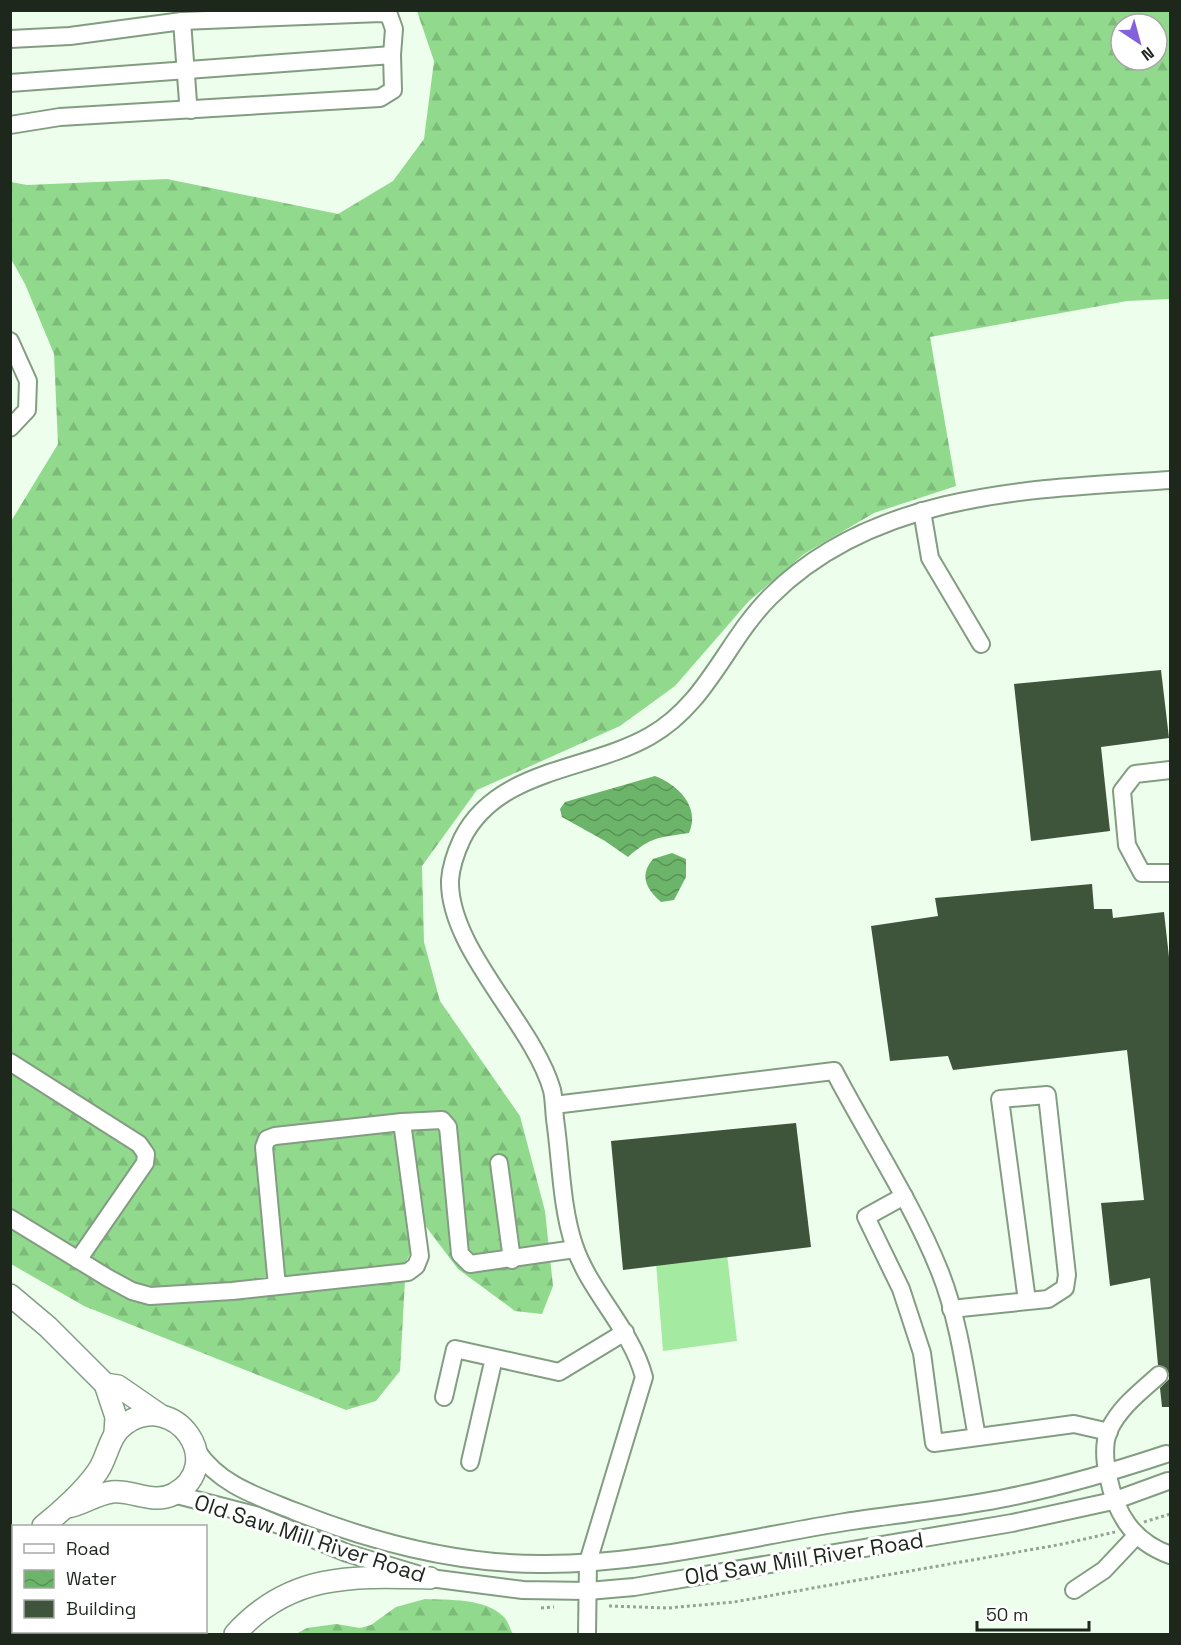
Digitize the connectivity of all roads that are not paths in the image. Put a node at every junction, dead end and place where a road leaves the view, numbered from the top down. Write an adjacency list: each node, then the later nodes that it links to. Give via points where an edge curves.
1 (181, 14): 2 (street, via 70,36); 3 (street, via 381,13 389,15 394,29); 4 (street)
2 (10, 39)
3 (392, 55): 4 (street); 6 (street, via 393,90 380,98)
4 (185, 69): 5 (street); 6 (street)
5 (10, 83)
6 (191, 110): 7 (street, via 60,117)
7 (10, 125)
8 (10, 341): 9 (street, via 28,381 27,410)
9 (10, 428)
10 (1170, 480): 11 (street, via 1060,487)
11 (922, 511): 12 (street, via 930,558); 16 (street, via 887,520 839,543 798,571 767,600 703,692 651,736 610,755 523,782 494,799 470,824 456,852 450,880 454,906 461,929 534,1053 552,1090)
12 (981, 644)
13 (1170, 770): 14 (street, via 1135,774 1122,791 1127,845 1142,873)
14 (1170, 873)
15 (10, 1062): 22 (street, via 139,1144 146,1154 145,1163)
16 (554, 1105): 19 (street, via 834,1071); 21 (street)
17 (402, 1122): 23 (street, via 442,1120 448,1127 460,1254 470,1264 478,1265); 24 (street, via 267,1139 264,1148); 24 (street, via 420,1256 417,1266 408,1272)
18 (500, 1163): 23 (street)
19 (904, 1196): 27 (street, via 941,1274); 36 (street, via 866,1217 901,1289 922,1353 934,1443)
20 (10, 1218): 22 (street)
21 (575, 1249): 23 (street); 28 (street)
22 (78, 1260): 24 (street, via 132,1291 150,1296)
23 (512, 1260)
24 (277, 1286)
25 (10, 1295): 31 (main road)
26 (1027, 1301): 26 (street, via 1047,1299 1065,1288 1067,1275 1047,1095 1000,1099); 27 (street)
27 (951, 1310): 36 (street)
28 (625, 1332): 29 (street, via 559,1372); 50 (street, via 644,1377)
29 (494, 1358): 32 (street, via 455,1350); 40 (street)
30 (1159, 1375): 34 (street, via 1127,1402)
31 (105, 1384): 33 (main road, Old Saw Mill River Road, via 118,1386); 35 (main road, via 116,1416)
32 (444, 1397)
33 (160, 1415): 35 (main road, via 135,1418); 37 (main road, Old Saw Mill River Road, via 180,1424)
34 (1108, 1432): 36 (street, via 1074,1424); 41 (street, via 1104,1460)
35 (115, 1433): 39 (main road)
36 (977, 1437)
37 (197, 1451): 44 (main road, via 195,1472); 50 (street, Old Saw Mill River Road, via 205,1463 238,1488 374,1540 477,1560)
38 (1166, 1454): 41 (street, Old Saw Mill River Road)
39 (106, 1455): 43 (main road, via 119,1481); 46 (main road)
40 (470, 1462)
41 (1107, 1473): 45 (street); 50 (street, Old Saw Mill River Road, via 1000,1499)
42 (1168, 1480): 45 (street, Old Saw Mill River Road)
43 (132, 1493): 44 (main road, Old Saw Mill River Road, via 151,1499); 46 (main road, Old Saw Mill River Road, via 112,1492)
44 (173, 1494): 51 (street, Old Saw Mill River Road, via 255,1515 347,1553)
45 (1113, 1501): 48 (street); 53 (street, Old Saw Mill River Road, via 1012,1523 634,1587)
46 (68, 1507): 47 (main road)
47 (46, 1525)
48 (1132, 1531): 49 (street); 52 (street, via 1104,1570)
49 (1170, 1555)
50 (588, 1562): 53 (street)
51 (430, 1578): 53 (street, Old Saw Mill River Road); 54 (main road, via 355,1576 315,1583 282,1596 253,1615)
52 (1074, 1590)
53 (588, 1599): 55 (street)
54 (235, 1635)
55 (587, 1635)

